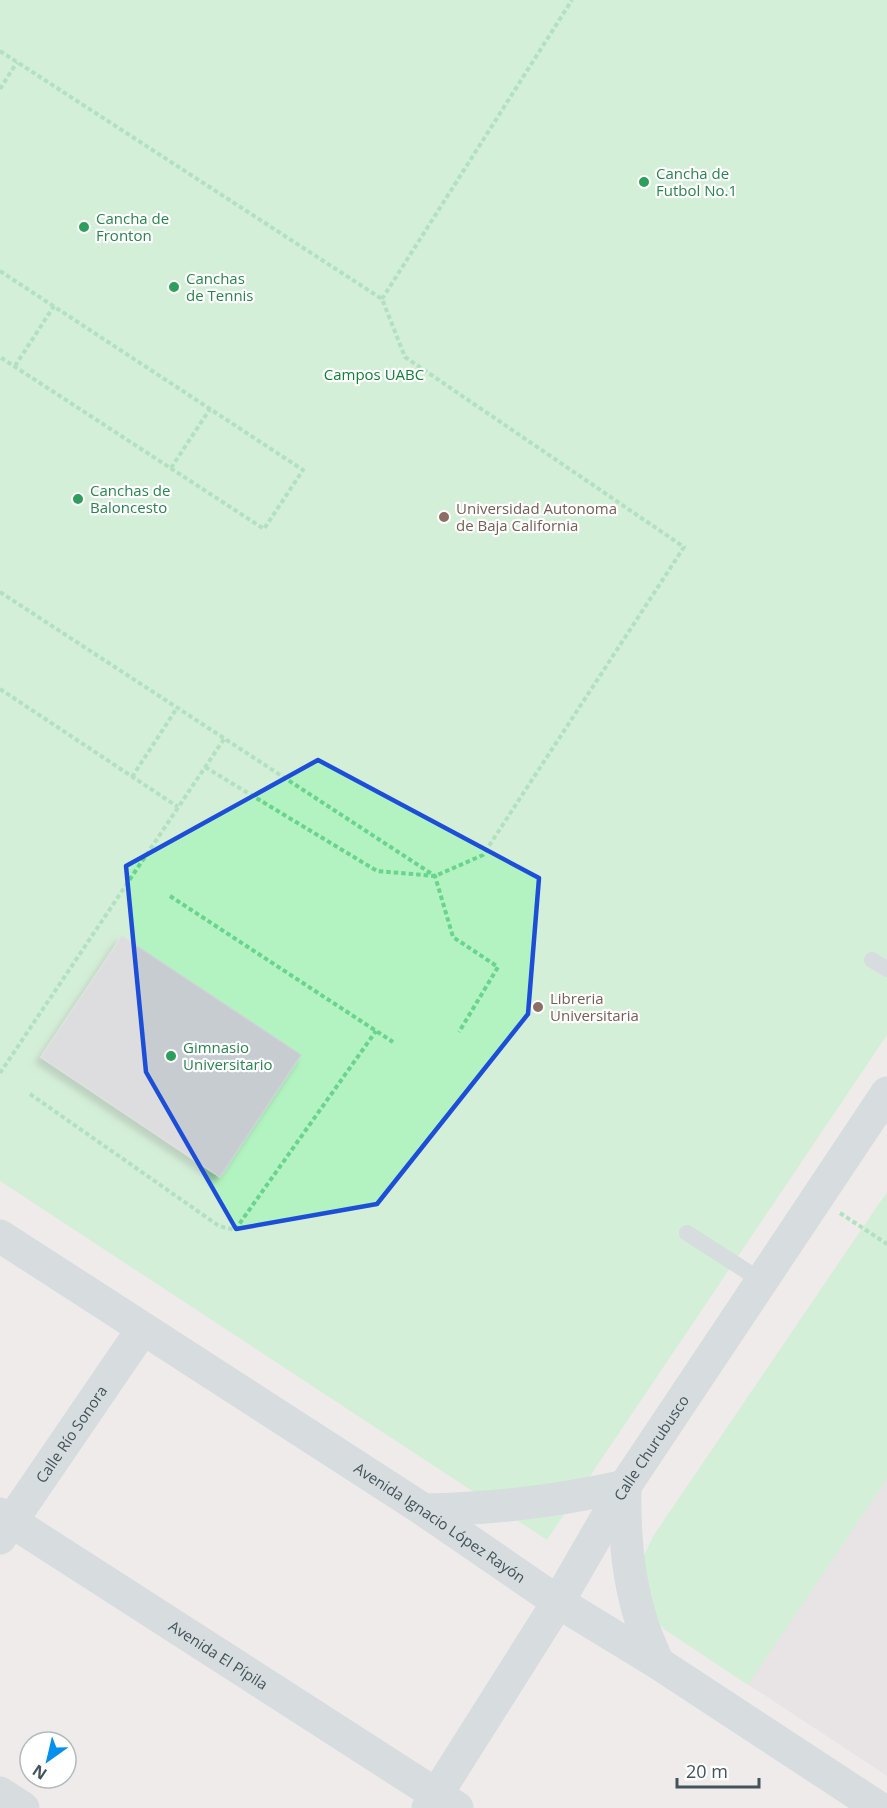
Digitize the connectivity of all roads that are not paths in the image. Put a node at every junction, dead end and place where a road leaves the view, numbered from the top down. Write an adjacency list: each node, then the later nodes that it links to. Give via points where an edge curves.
1 (872, 960): 2 (lane)
2 (887, 969)
3 (887, 1093): 6 (street, Calle Churubusco)
4 (687, 1233): 6 (lane)
5 (0, 1236): 7 (street, Avenida Ignacio López Rayón)
6 (762, 1281): 8 (street, Calle Churubusco)
7 (142, 1330): 9 (street, Avenida Ignacio López Rayón); 10 (street, Calle Río Sonora)
8 (625, 1486): 9 (street, via 525,1504); 11 (street, Calle Churubusco); 12 (street, via 624,1532 629,1577)
9 (424, 1510): 11 (street, Avenida Ignacio López Rayón)
10 (4, 1525): 14 (street, Avenida El Pípila)
11 (558, 1602): 12 (street, Avenida Ignacio López Rayón); 14 (street, Calle Churubusco)
12 (658, 1663): 16 (street, Avenida Ignacio López Rayón)
13 (0, 1793): 15 (street)
14 (441, 1803)
15 (23, 1808)
16 (879, 1808)

